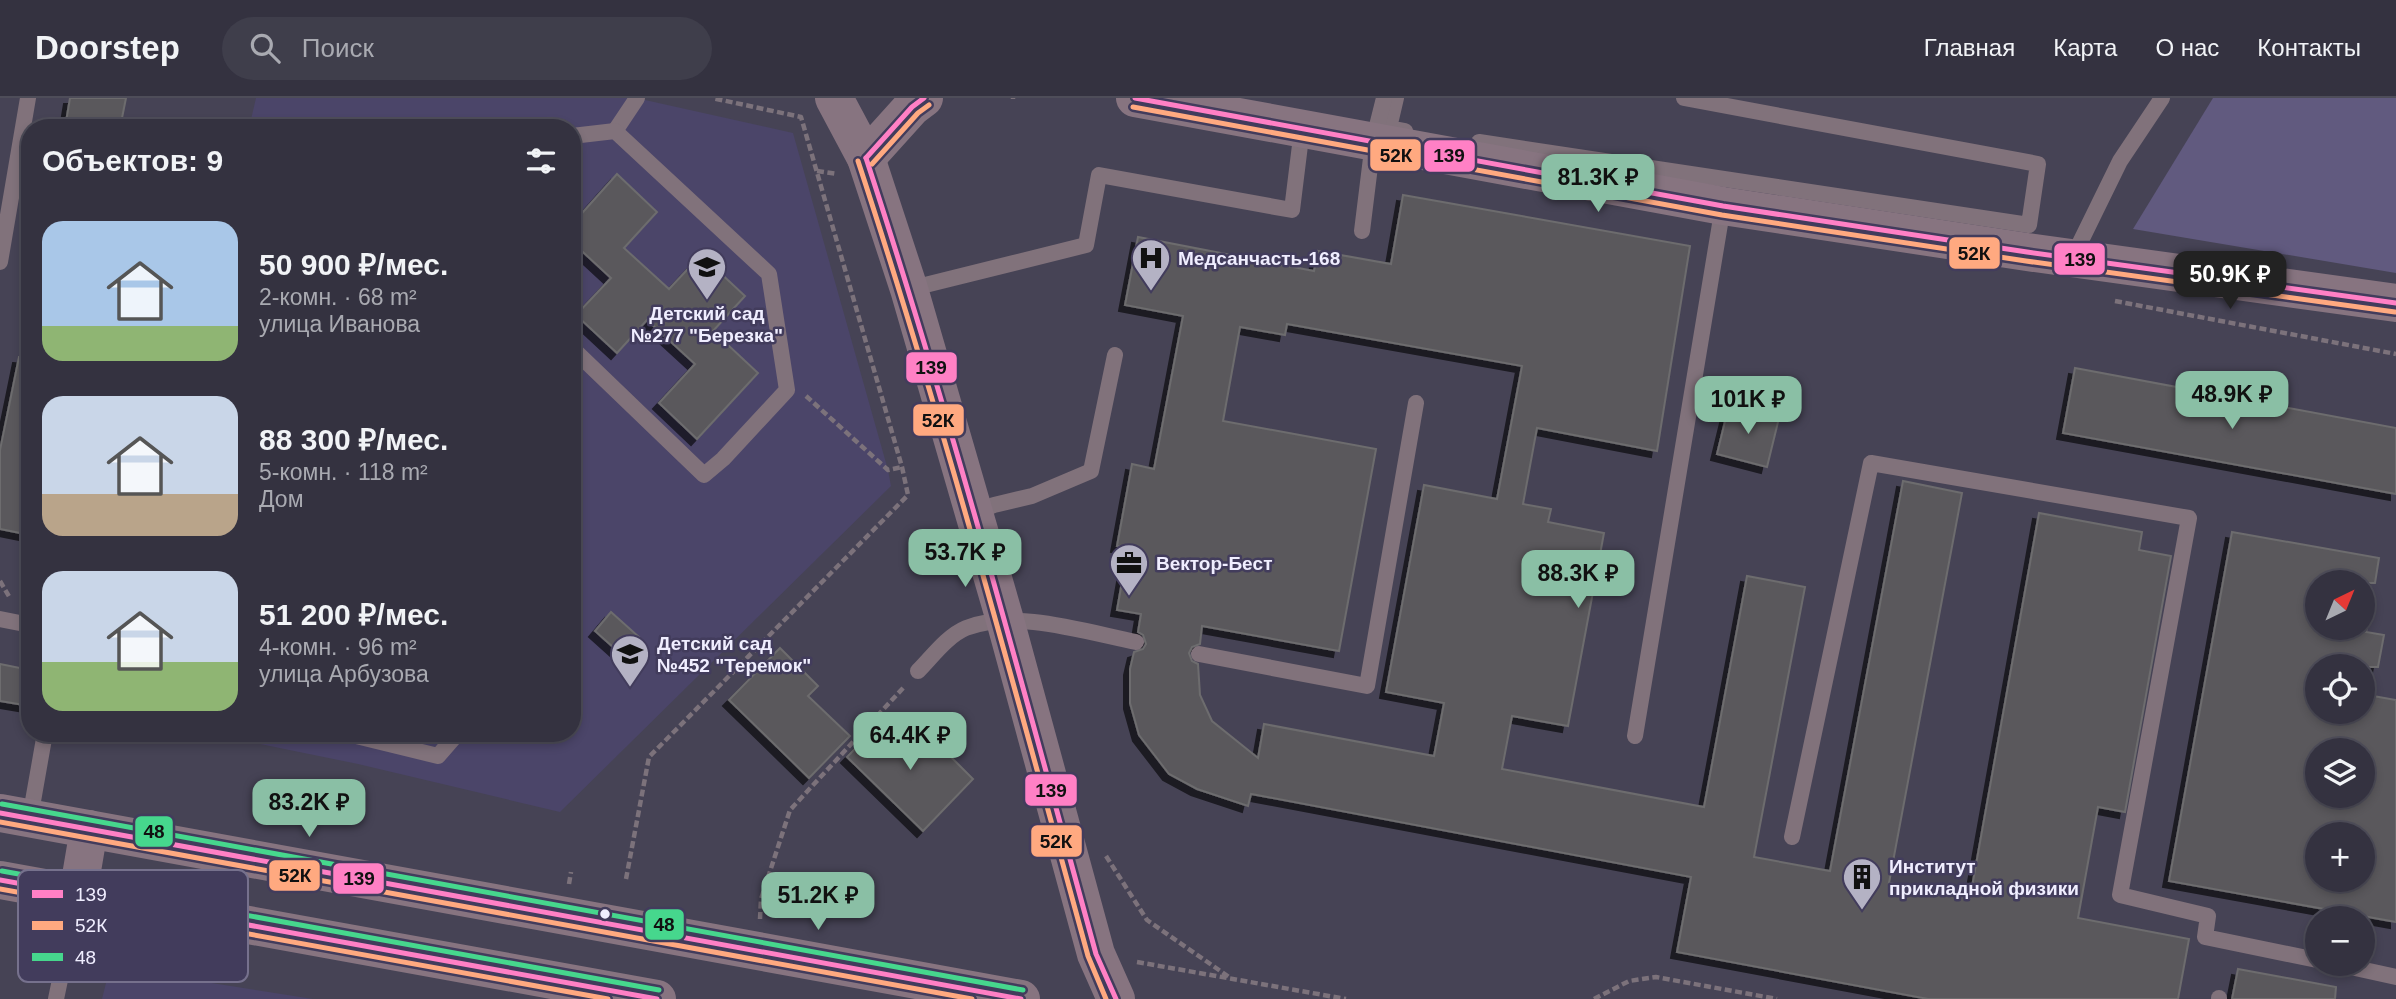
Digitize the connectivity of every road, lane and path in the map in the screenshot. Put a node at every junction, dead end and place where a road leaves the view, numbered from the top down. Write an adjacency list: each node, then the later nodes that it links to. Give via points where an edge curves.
1 (28, 98): 11 (lane)
2 (637, 98): 13 (lane)
3 (712, 98): 32 (path, via 802,117)
4 (834, 98): 19 (main road)
5 (924, 98): 19 (main road)
6 (1135, 98): 12 (main road)
7 (1384, 98): 18 (lane)
8 (1396, 98): 14 (lane, via 1390,128)
9 (1684, 98): 17 (lane, via 2038,164 2029,225)
10 (2162, 98): 22 (lane, via 2120,161)
11 (24, 119)
12 (1302, 129): 18 (main road); 24 (lane, via 1292,210 1100,174 1086,245)
13 (615, 131): 15 (lane); 30 (lane, via 769,274)
14 (1415, 132)
15 (581, 135)
16 (21, 139): 23 (lane)
17 (1469, 141)
18 (1373, 142): 20 (main road); 21 (lane)
19 (866, 158): 24 (main road)
20 (1723, 206): 22 (main road); 40 (lane)
21 (1362, 231)
22 (2073, 259): 26 (main road)
23 (0, 262)
24 (909, 289): 33 (main road)
25 (2110, 300): 27 (path)
26 (2396, 303)
27 (2396, 354)
28 (1115, 355): 33 (lane, via 1091,471 1032,496)
29 (581, 357): 30 (lane, via 704,475 787,390)
30 (786, 379): 32 (path, via 888,470)
31 (1416, 403): 38 (lane, via 1367,686)
32 (902, 467): 49 (path, via 908,495 649,757)
33 (973, 513): 35 (main road)
34 (0, 619): 36 (lane)
35 (1005, 620): 37 (lane); 39 (lane, via 965,628); 61 (main road, via 1096,954)
36 (21, 623)
37 (1136, 642)
38 (1199, 654)
39 (918, 671): 53 (path, via 790,810 761,899)
40 (1635, 736)
41 (42, 742): 44 (lane)
42 (381, 742): 43 (lane, via 438,756)
43 (450, 742)
44 (15, 816): 45 (main road)
45 (89, 829): 48 (main road); 53 (main road)
46 (1792, 837): 54 (lane, via 1871,463 2189,517 2120,895 2208,916 2205,937)
47 (1105, 855): 58 (path, via 1147,920)
48 (82, 870)
49 (626, 879)
50 (0, 880): 51 (main road)
51 (18, 883)
52 (248, 925): 59 (main road)
53 (759, 951): 60 (main road)
54 (2305, 958)
55 (1136, 962): 58 (path)
56 (2375, 972): 57 (lane)
57 (2396, 977)
58 (1232, 979): 62 (path)
59 (657, 999)
60 (1021, 999)
61 (1116, 999)
62 (1346, 999)
63 (1594, 999): 64 (path, via 1629,981 1656,977)
64 (1777, 999)

